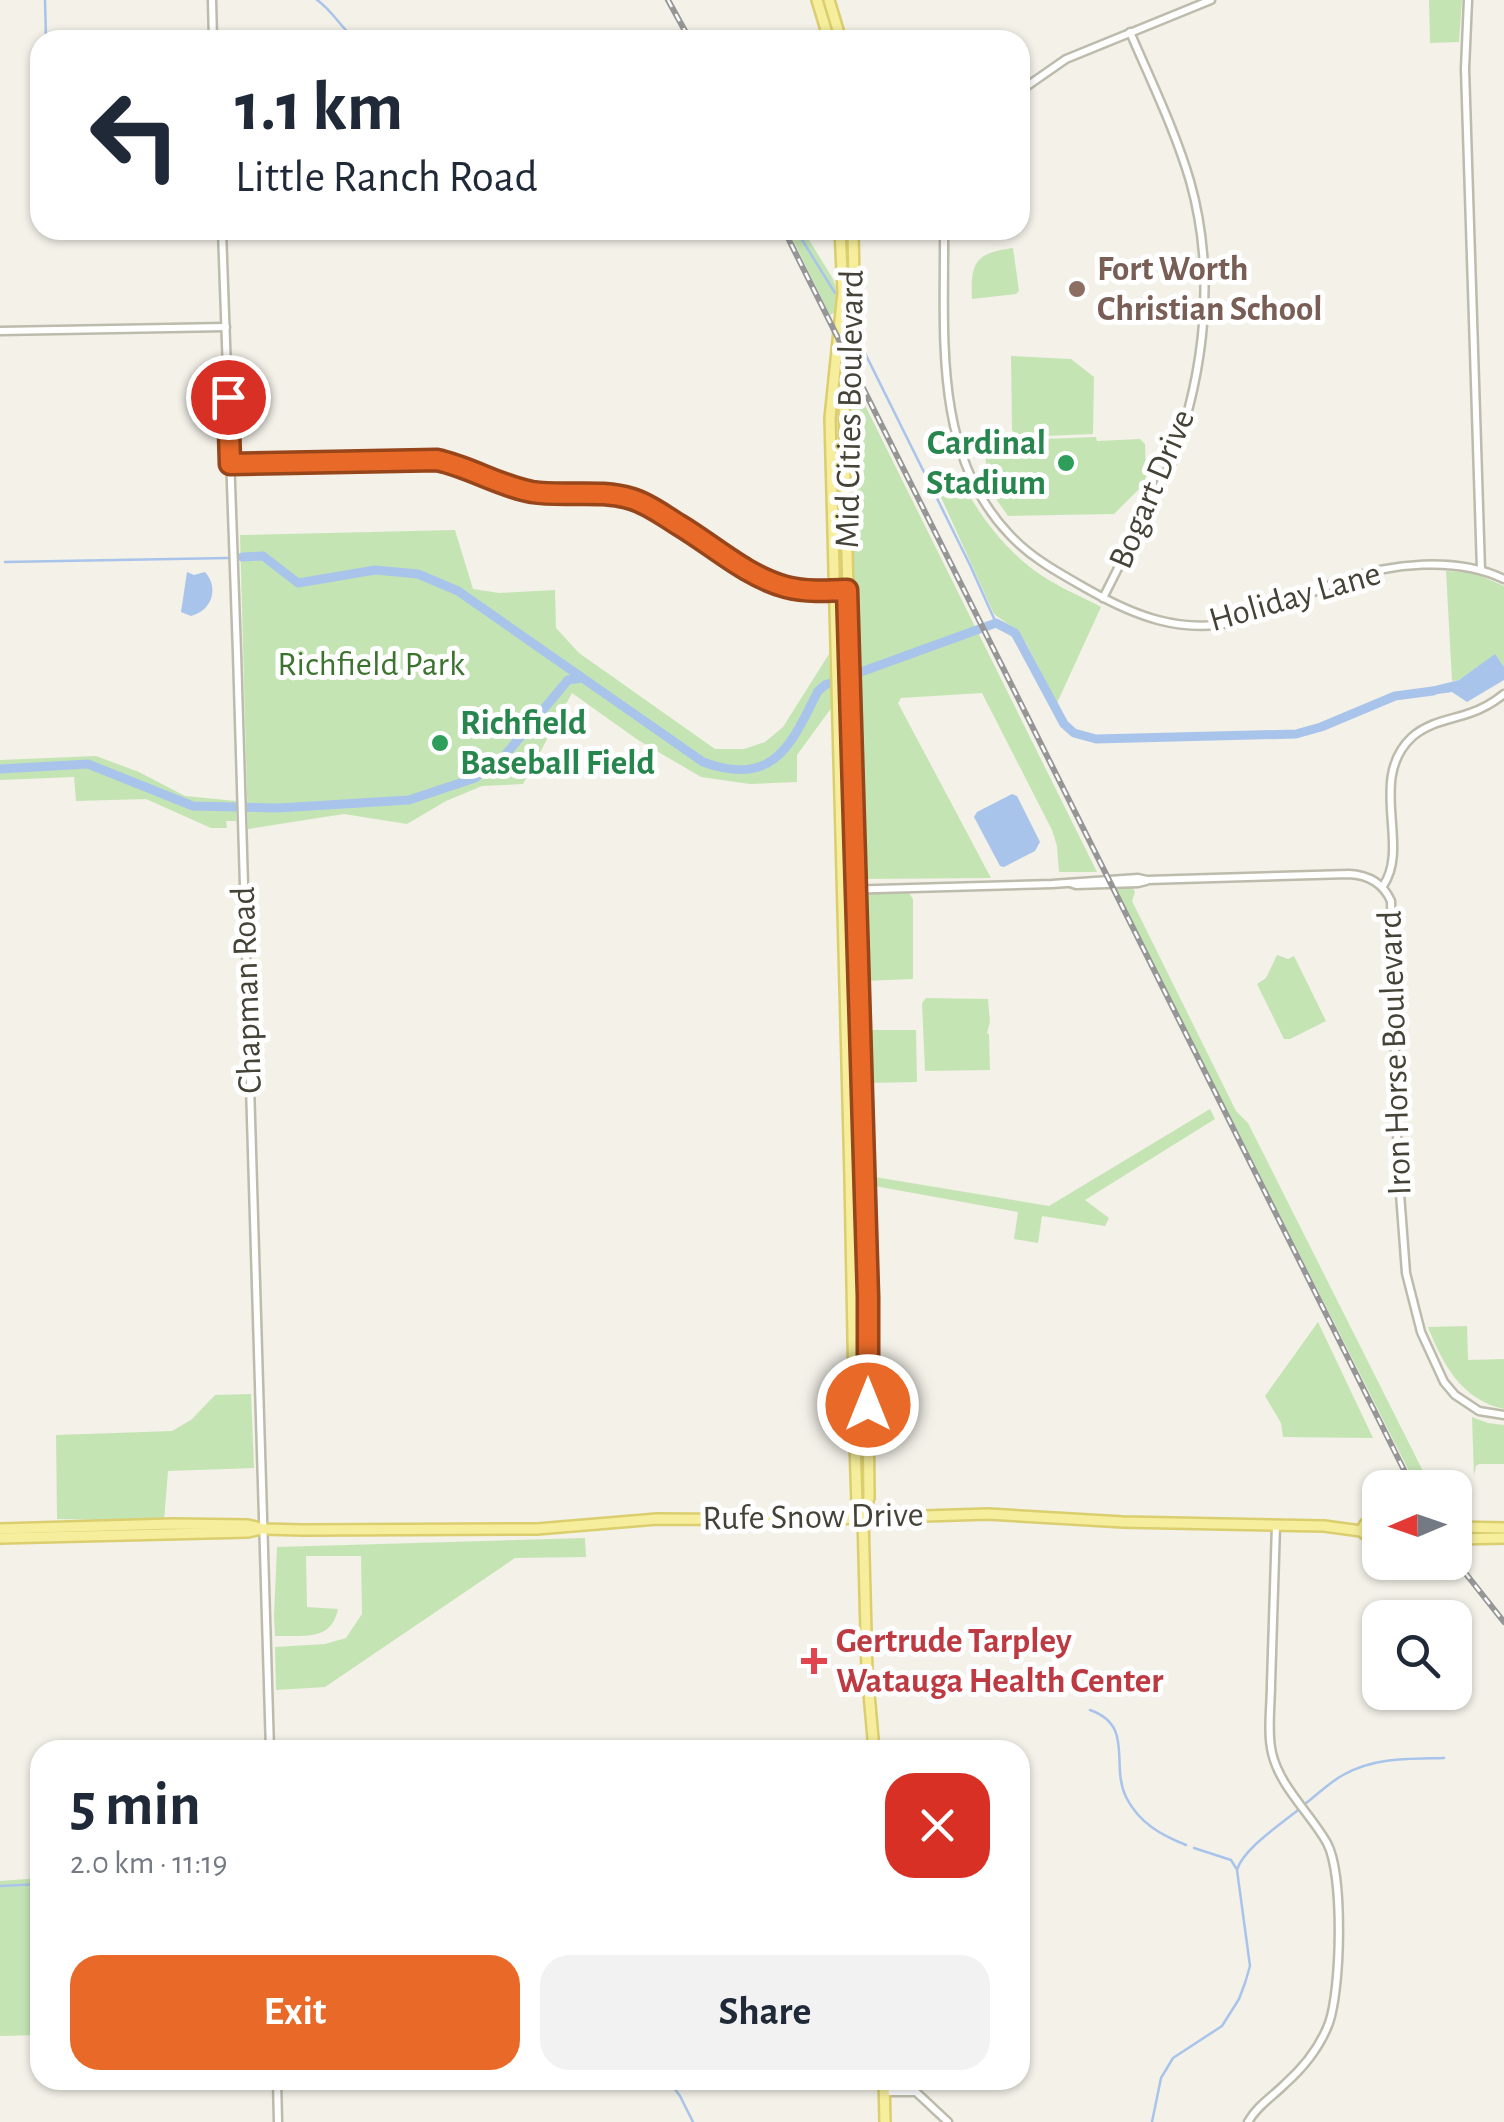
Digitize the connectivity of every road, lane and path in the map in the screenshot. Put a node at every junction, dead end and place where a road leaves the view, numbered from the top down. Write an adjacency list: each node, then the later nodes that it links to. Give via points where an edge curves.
1 (212, 0): 6 (street)
2 (817, 0): 7 (main road)
3 (829, 0): 8 (main road)
4 (1211, 0): 9 (street)
5 (1468, 0): 18 (street)
6 (213, 30)
7 (827, 30)
8 (839, 30)
9 (1130, 32): 10 (street, via 1066,59); 22 (street, Bogart Drive, via 1190,184 1200,230 1204,319 1179,442)
10 (1030, 84)
11 (222, 240): 15 (street, Chapman Road)
12 (840, 240): 20 (main road, Mid Cities Boulevard, via 843,292 830,418)
13 (852, 240): 21 (main road, Mid Cities Boulevard, via 844,394)
14 (944, 240): 22 (street, Holiday Lane, via 948,390 966,470 1008,534)
15 (226, 327): 16 (street); 17 (street, Chapman Road)
16 (0, 331)
17 (230, 464): 20 (street, via 437,460 520,489 632,499 750,572 790,588); 33 (street, Chapman Road)
18 (1482, 570): 19 (street, Holiday Lane); 22 (street, Holiday Lane, via 1426,566 1357,576 1246,619 1204,626 1143,617)
19 (1504, 580)
20 (834, 590): 21 (street); 25 (main road, Mid Cities Boulevard)
21 (847, 590): 26 (main road, Mid Cities Boulevard)
22 (1103, 598)
23 (1504, 694): 24 (street, via 1479,710 1428,726 1405,744 1392,776 1392,870)
24 (1383, 886): 26 (street, Iron Horse Boulevard, via 1348,874); 29 (street, Iron Horse Boulevard, via 1391,901 1398,1167 1410,1290 1444,1382 1479,1411)
25 (842, 890): 26 (street, Iron Horse Boulevard); 28 (main road, Mid Cities Boulevard)
26 (855, 890): 27 (main road, Mid Cities Boulevard)
27 (863, 1149): 28 (main road); 30 (main road, Mid Cities Boulevard, via 869,1498)
28 (850, 1150): 30 (main road, Mid Cities Boulevard, via 856,1502)
29 (1504, 1415)
30 (864, 1517): 31 (main road, Rufe Snow Drive, via 988,1514); 33 (main road, Rufe Snow Drive, via 658,1519 537,1529); 41 (main road)
31 (1276, 1525): 36 (main road, Rufe Snow Drive); 47 (street, via 1272,1755 1333,1858 1338,1968 1324,2035)
32 (1472, 1527): 34 (main road)
33 (264, 1528): 35 (main road, Rufe Snow Drive); 37 (main road, Rufe Snow Drive); 40 (street, Chapman Road)
34 (1504, 1528)
35 (0, 1529)
36 (1362, 1530)
37 (0, 1538)
38 (1504, 1538): 39 (main road)
39 (1472, 1539)
40 (270, 1740)
41 (873, 1740)
42 (277, 2090): 44 (street)
43 (884, 2092): 45 (main road); 46 (street, via 916,2092)
44 (278, 2122)
45 (885, 2122)
46 (948, 2122)
47 (1248, 2122)

